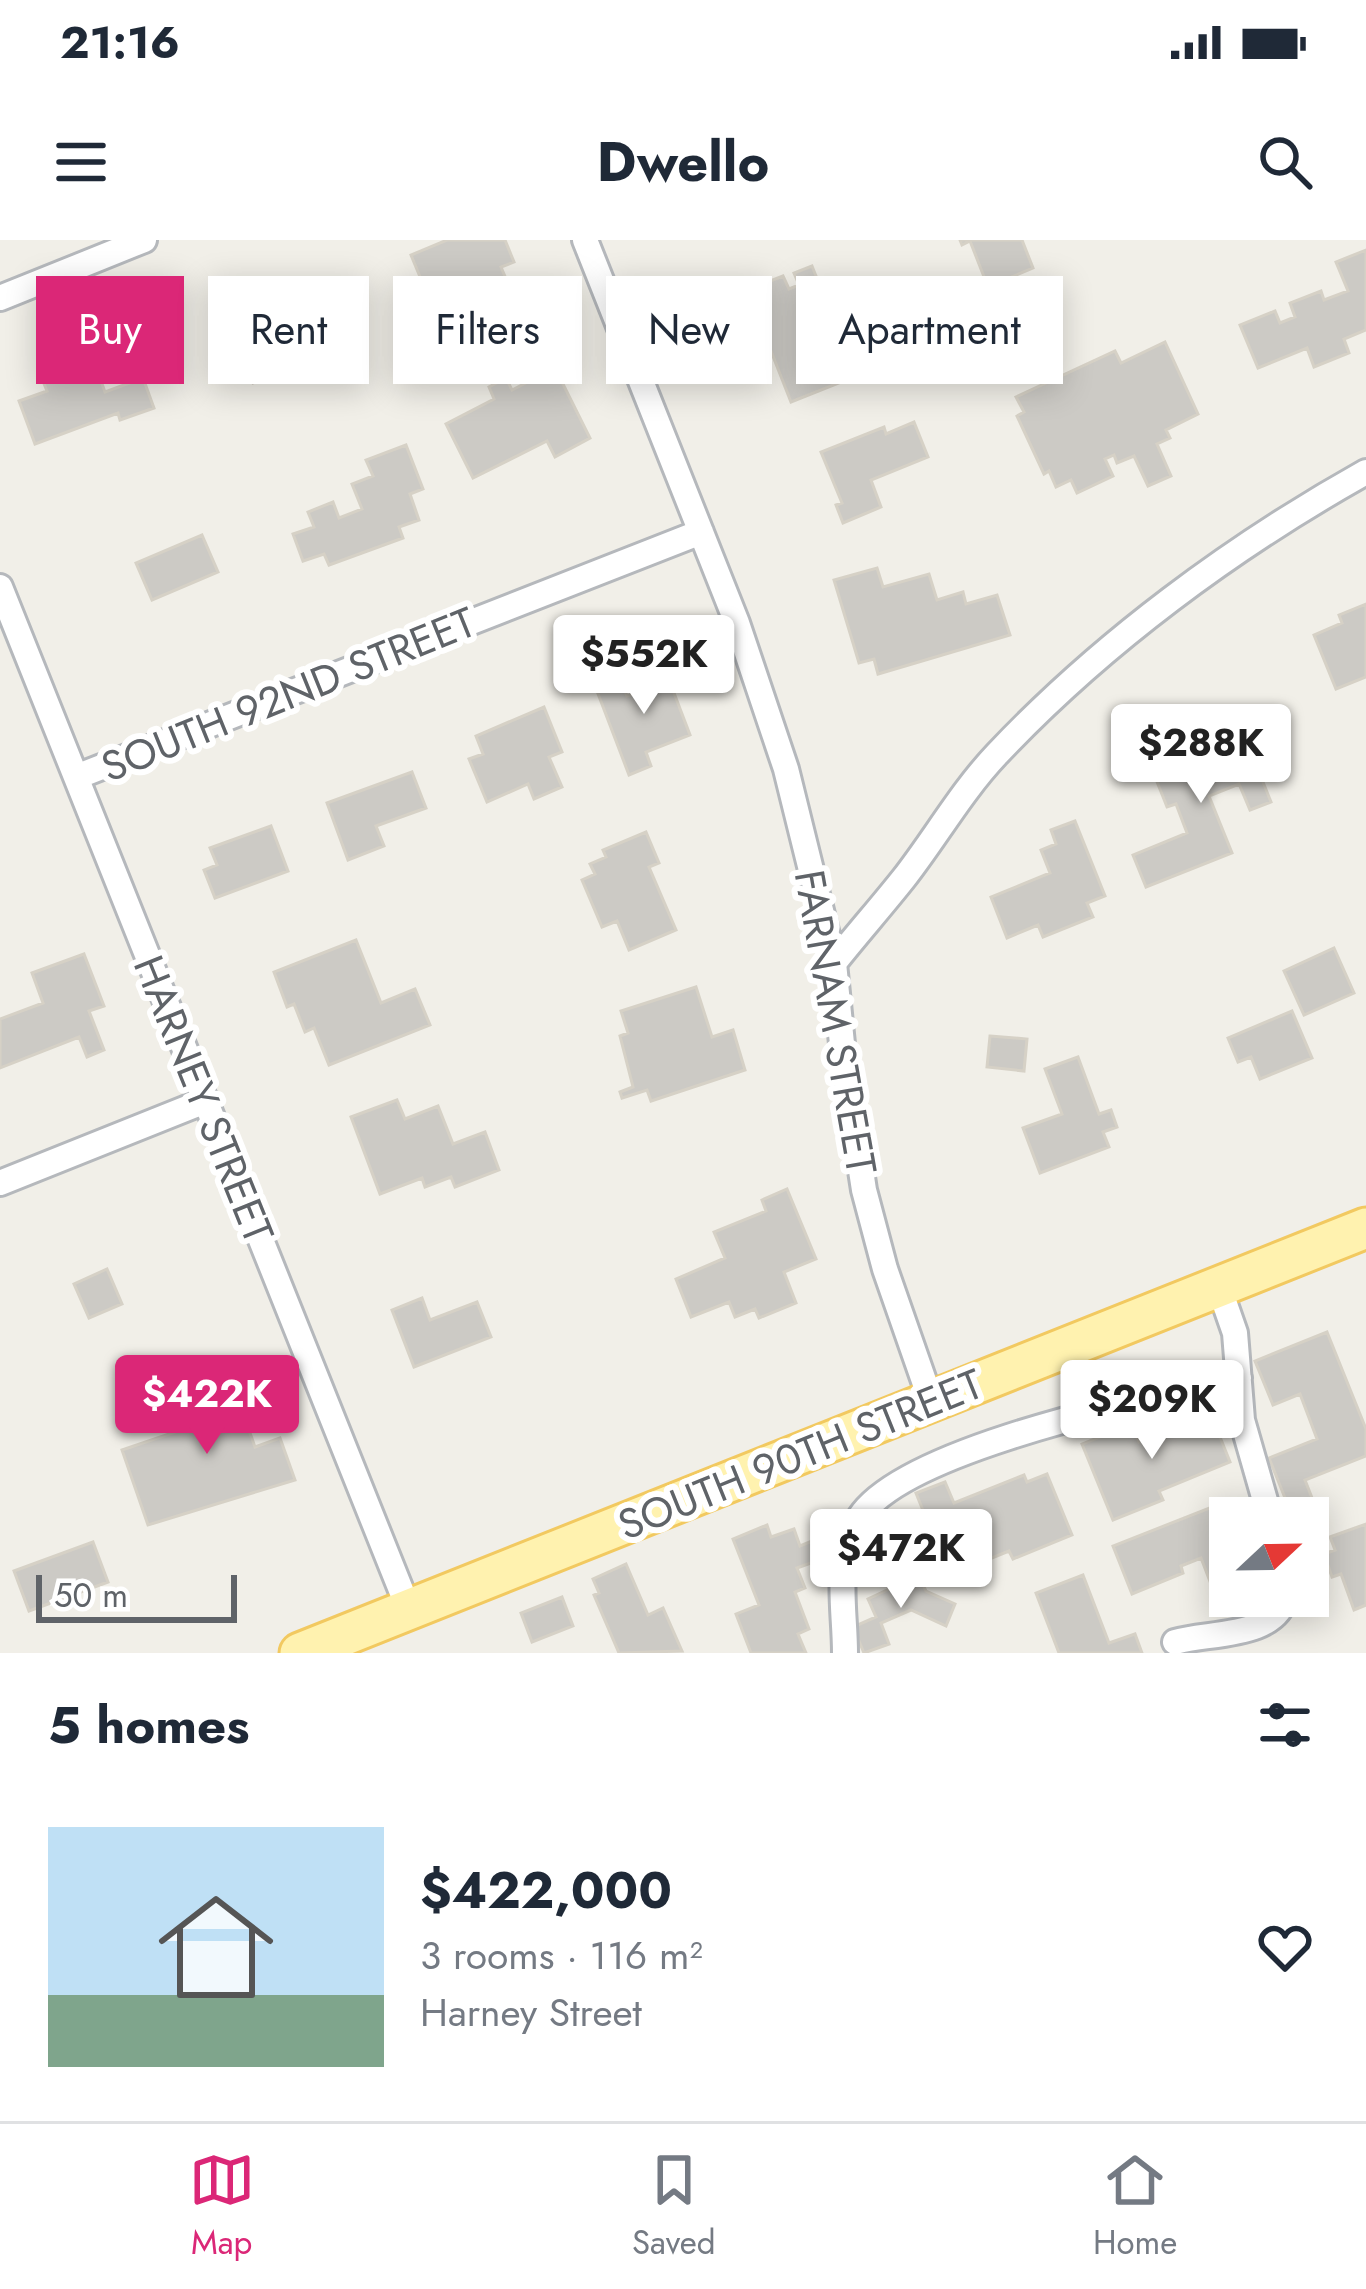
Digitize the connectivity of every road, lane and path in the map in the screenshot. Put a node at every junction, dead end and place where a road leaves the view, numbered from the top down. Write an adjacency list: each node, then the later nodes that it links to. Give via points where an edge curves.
1 (144, 240): 3 (street)
2 (586, 240): 5 (street, FARNAM STREET)
3 (0, 298)
4 (1366, 472): 8 (street, via 1185,590 1031,719 963,793)
5 (701, 532): 7 (street, SOUTH 92ND STREET); 8 (street, FARNAM STREET, via 767,706)
6 (0, 587): 7 (street, HARNEY STREET)
7 (76, 777): 9 (street, HARNEY STREET)
8 (834, 963): 14 (street, FARNAM STREET, via 864,1190)
9 (205, 1102): 10 (street); 16 (street, HARNEY STREET)
10 (0, 1183)
11 (1366, 1228): 12 (main road, SOUTH 90TH STREET)
12 (1219, 1287): 13 (street, via 1235,1334); 14 (main road, SOUTH 90TH STREET)
13 (1238, 1378): 15 (street); 20 (street, via 1073,1416 925,1470 875,1500 843,1559)
14 (931, 1401): 16 (main road, SOUTH 90TH STREET)
15 (1264, 1497)
16 (409, 1610): 19 (main road, SOUTH 90TH STREET)
17 (1273, 1617): 18 (street)
18 (1175, 1642)
19 (300, 1653)
20 (844, 1653)

